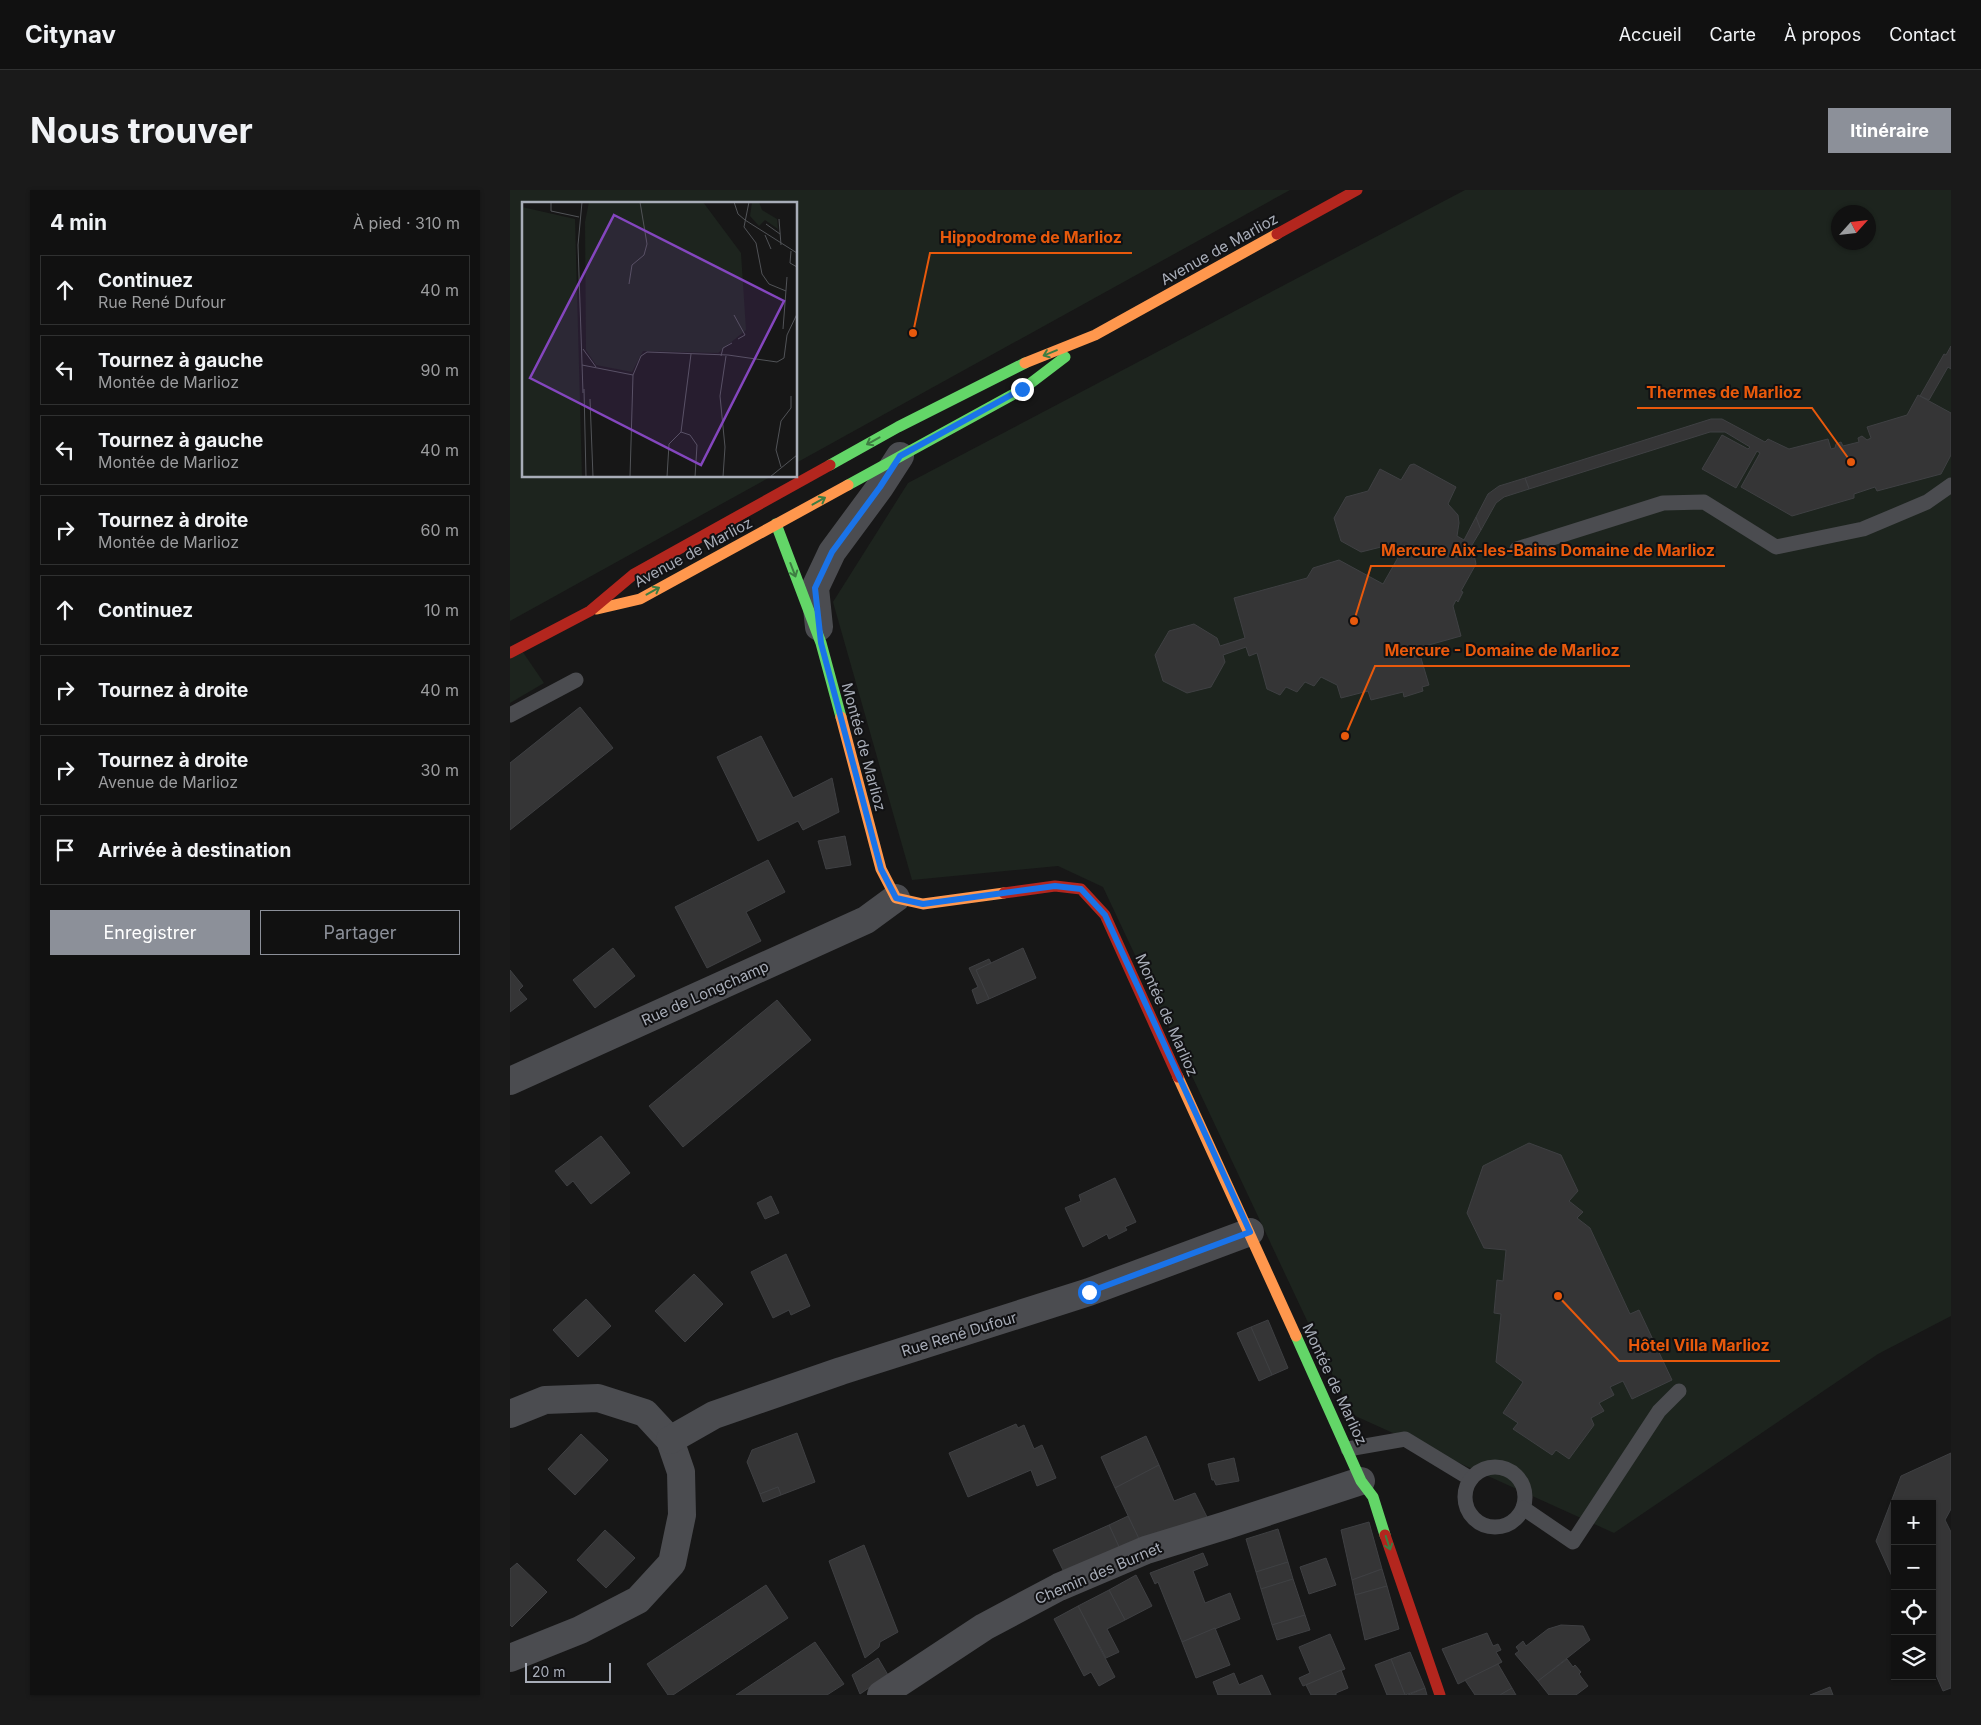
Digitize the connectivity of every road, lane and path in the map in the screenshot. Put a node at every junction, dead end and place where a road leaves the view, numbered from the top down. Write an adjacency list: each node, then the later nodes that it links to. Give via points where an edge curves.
1 (1357, 190): 2 (main road, Avenue de Marlioz)
2 (1095, 335): 3 (main road, Avenue de Marlioz, one-way to 3, via 1012,368); 4 (main road, Avenue de Marlioz, via 1022,389)
3 (898, 427): 6 (lane, via 893,444 792,501); 8 (main road, Avenue de Marlioz, one-way to 8, via 634,574)
4 (900, 456): 6 (main road, Avenue de Marlioz, one-way to 4); 9 (street, via 832,552 815,588)
5 (1951, 485): 7 (lane, via 1927,502 1863,529 1776,547 1704,502 1696,502 1664,503)
6 (776, 524): 8 (main road, Avenue de Marlioz, one-way to 6, via 640,599); 9 (main road, Montée de Marlioz, one-way to 9)
7 (1517, 549)
8 (590, 611): 10 (main road)
9 (821, 643): 13 (main road, Montée de Marlioz, via 881,869)
10 (510, 653)
11 (576, 680): 12 (lane)
12 (510, 715)
13 (896, 898): 14 (street, Rue de Longchamp, via 866,920); 15 (main road, Montée de Marlioz, via 923,904 1055,886 1081,889 1105,915)
14 (510, 1081)
15 (1250, 1232): 18 (street, Rue René Dufour, via 1089,1292 714,1415); 19 (main road, Montée de Marlioz)
16 (1679, 1391): 22 (lane, via 1659,1411 1573,1542)
17 (510, 1414): 18 (street, via 545,1400 598,1398 645,1413)
18 (670, 1440): 23 (street, via 681,1472 682,1515 672,1563 638,1600 580,1630)
19 (1348, 1449): 20 (lane, via 1405,1438); 21 (main road, Montée de Marlioz)
20 (1471, 1479): 22 (lane, via 1483,1469 1492,1467 1512,1472 1524,1488); 22 (lane, via 1465,1492 1465,1502 1474,1519 1482,1524 1501,1527 1518,1517)
21 (1362, 1481): 24 (street, Chemin des Burnet, via 1146,1550 1068,1584 984,1627); 25 (main road, Montée de Marlioz, one-way to 25, via 1373,1497)
22 (1523, 1508)
23 (510, 1658)
24 (881, 1695)
25 (1440, 1695)

